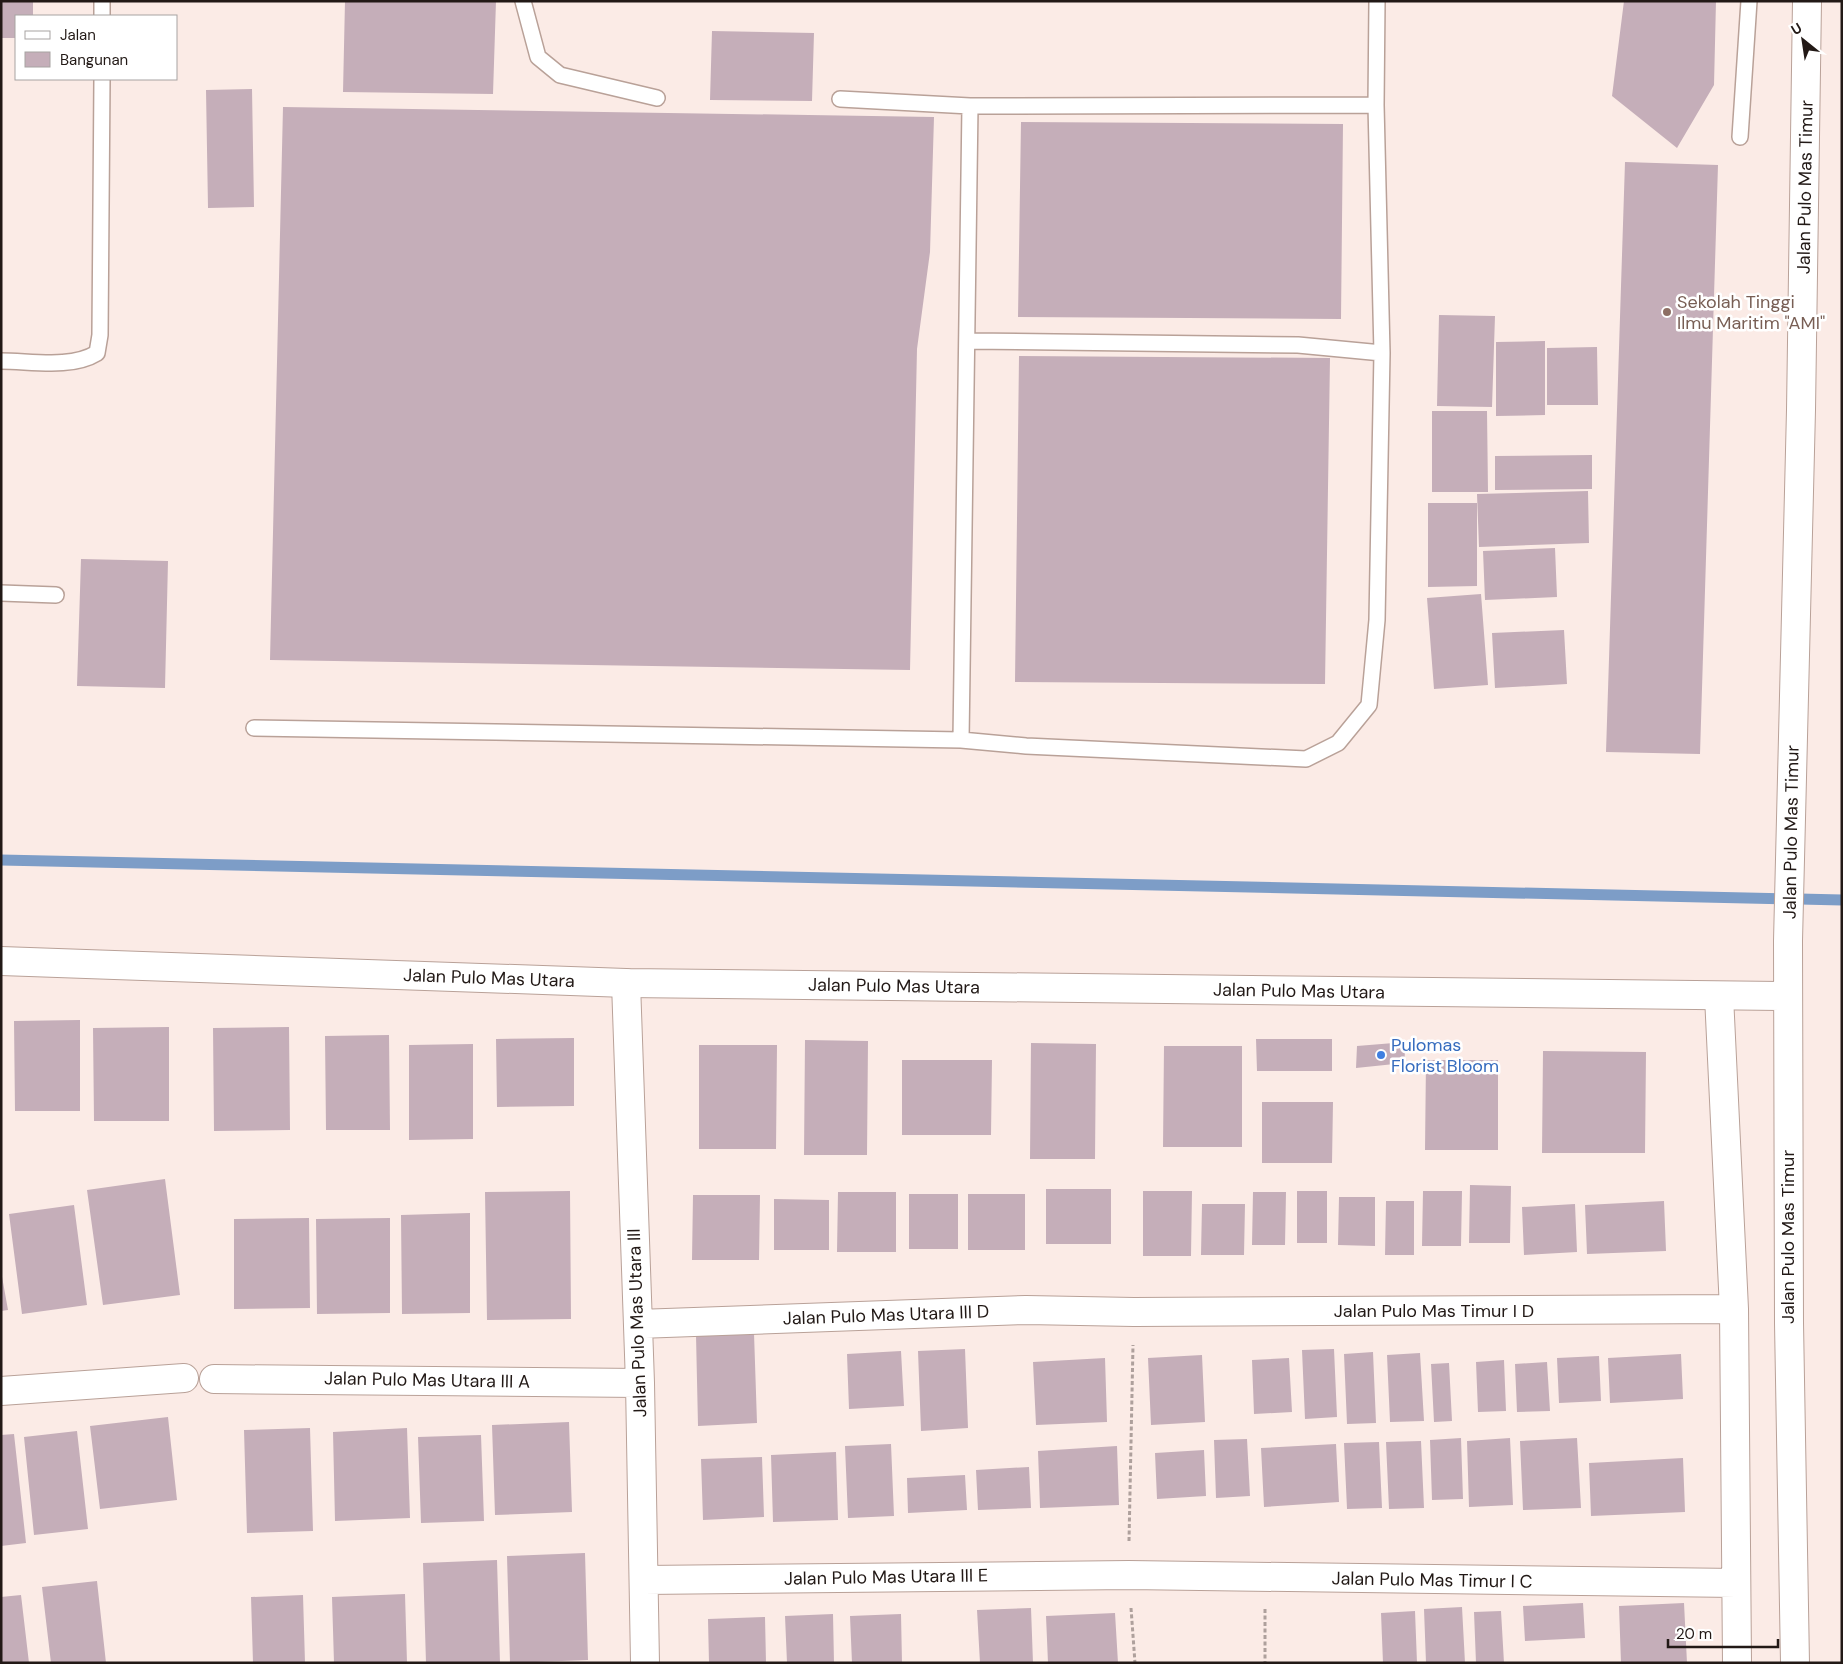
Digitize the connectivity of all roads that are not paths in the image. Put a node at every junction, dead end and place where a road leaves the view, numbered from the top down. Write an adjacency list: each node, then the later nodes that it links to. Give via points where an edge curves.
1 (102, 1): 6 (lane)
2 (523, 1): 8 (lane, via 538,57 560,75)
3 (1377, 1): 10 (lane)
4 (1749, 1): 12 (lane)
5 (1807, 1): 23 (street, Jalan Pulo Mas Timur)
6 (102, 15)
7 (102, 80): 15 (lane, via 100,336 97,353 85,360 71,362)
8 (657, 98)
9 (840, 99): 11 (lane)
10 (1376, 105): 11 (lane); 14 (lane)
11 (970, 106): 13 (lane)
12 (1740, 137)
13 (967, 341): 14 (lane, via 1278,345); 19 (lane)
14 (1382, 353): 19 (lane, via 1377,620 1369,705 1338,743 1306,759)
15 (1, 361)
16 (1, 593): 17 (lane)
17 (56, 595)
18 (254, 728): 19 (lane)
19 (961, 740)
20 (1, 961): 21 (street, Jalan Pulo Mas Utara)
21 (626, 982): 22 (street, Jalan Pulo Mas Utara); 26 (street, Jalan Pulo Mas Utara III)
22 (1719, 996): 23 (street, Jalan Pulo Mas Utara); 24 (street)
23 (1788, 996): 36 (street, Jalan Pulo Mas Timur)
24 (1734, 1309): 25 (street, Jalan Pulo Mas Timur I D); 33 (street)
25 (1134, 1312): 26 (street, Jalan Pulo Mas Utara III D, via 1026,1310)
26 (638, 1324): 29 (street, Jalan Pulo Mas Utara III)
27 (184, 1378): 30 (street)
28 (214, 1379): 29 (street, Jalan Pulo Mas Utara III A)
29 (640, 1383): 32 (street, Jalan Pulo Mas Utara III)
30 (1, 1391)
31 (1129, 1575): 32 (street, Jalan Pulo Mas Utara III E); 33 (street, Jalan Pulo Mas Timur I C)
32 (644, 1580): 34 (street, Jalan Pulo Mas Utara III)
33 (1736, 1583): 35 (street)
34 (645, 1663)
35 (1737, 1663)
36 (1795, 1663)

